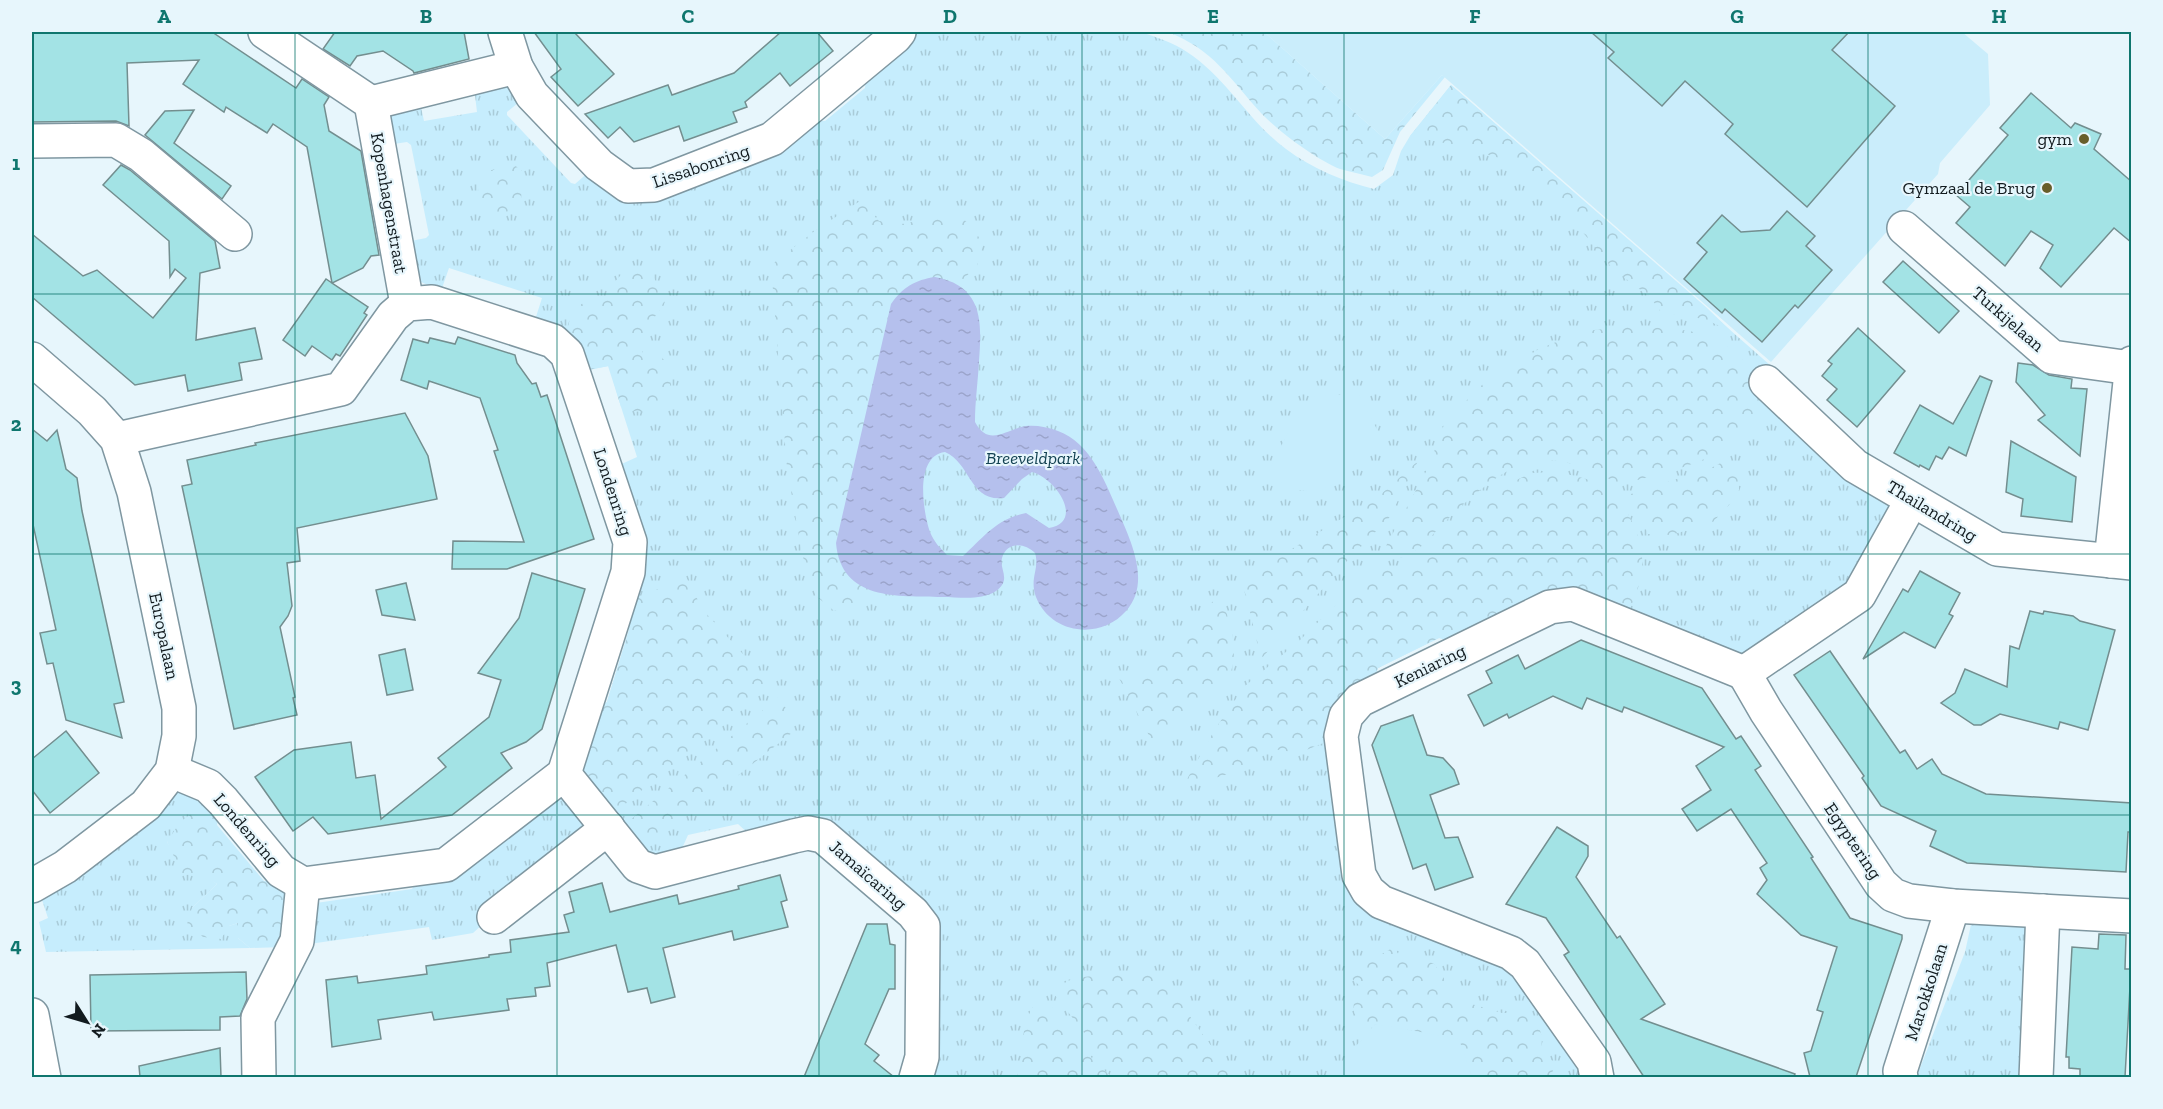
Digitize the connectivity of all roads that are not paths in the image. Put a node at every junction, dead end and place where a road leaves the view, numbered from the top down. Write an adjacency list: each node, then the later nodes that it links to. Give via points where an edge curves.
1 (265, 32): 5 (street)
2 (505, 32): 4 (street, Lissabonring)
3 (899, 32): 4 (street, Lissabonring, via 772,139 654,185 628,186 599,165 532,94)
4 (516, 67): 5 (street)
5 (371, 103): 9 (street, Kopenhagenstraat)
6 (32, 141): 8 (street, via 116,140 141,155)
7 (1904, 228): 12 (street, Turkijelaan, via 2052,357)
8 (236, 234)
9 (407, 304): 14 (street, via 393,316 341,390); 19 (street, Londenring, via 432,302 553,341 567,354 630,542 628,572)
10 (32, 359): 14 (street, Europalaan, via 92,411)
11 (2132, 363): 12 (street)
12 (2131, 368): 16 (street)
13 (1766, 382): 15 (street, Thailandring, via 1855,466)
14 (117, 439): 18 (street, Europalaan, via 134,492 179,708 179,736)
15 (1912, 500): 16 (street, Thailandring, via 1997,549); 17 (street, via 1859,595)
16 (2121, 562)
17 (1744, 673): 23 (street, Egyptering, via 1881,884 1893,895 1909,901); 31 (street, Keniaring, via 1573,604 1561,605 1360,700 1346,716 1341,735 1359,875 1368,891 1381,902 1511,953 1525,964 1594,1062)
18 (172, 771): 21 (street, Londenring, via 208,786 282,871); 22 (street, Europalaan, via 146,805 65,867)
19 (564, 774): 20 (street, Jamaïcaring); 21 (street, via 446,865)
20 (608, 828): 26 (street); 30 (street, Jamaïcaring, via 638,866 655,872 808,833 823,836 923,926 922,1057)
21 (303, 884): 29 (street, via 297,941 258,1018)
22 (32, 886)
23 (1953, 906): 24 (street, Egyptering); 32 (street, Marokkolaan)
24 (2043, 911): 25 (street, Egyptering); 33 (street)
25 (2132, 916)
26 (495, 917)
27 (32, 1015): 28 (street)
28 (44, 1077)
29 (259, 1077)
30 (916, 1077)
31 (1598, 1077)
32 (1901, 1077)
33 (2036, 1077)

